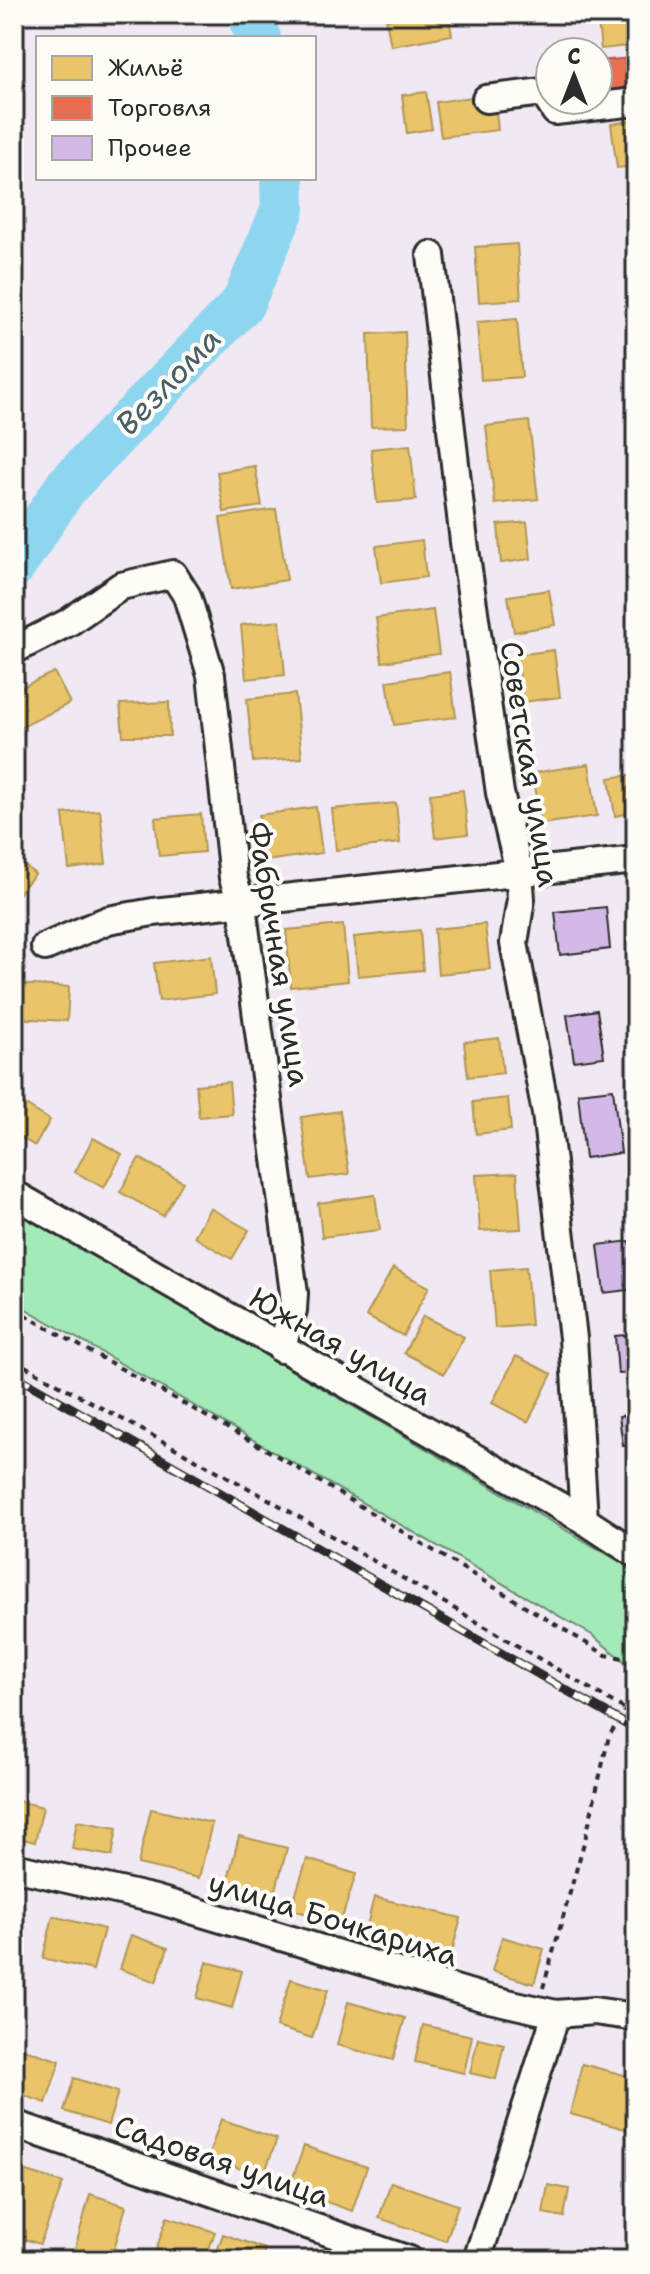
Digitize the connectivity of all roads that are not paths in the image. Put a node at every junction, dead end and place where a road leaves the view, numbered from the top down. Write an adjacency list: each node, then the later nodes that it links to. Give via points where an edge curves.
1 (486, 99): 2 (street, via 543,92 555,111)
2 (636, 102)
3 (431, 255): 6 (street, Советская улица, via 464,542 500,793)
4 (14, 650): 7 (street, Фабричная улица, via 69,622 121,586 173,574 187,596 211,675 233,878)
5 (636, 860): 6 (street)
6 (519, 871): 7 (street); 11 (street, Советская улица, via 514,943 546,1113 573,1338)
7 (242, 905): 8 (street, via 108,920); 10 (street, Фабричная улица, via 294,1293)
8 (45, 947)
9 (14, 1194): 10 (street, Южная улица)
10 (281, 1349): 11 (street, Южная улица)
11 (584, 1520): 12 (street, Южная улица)
12 (636, 1554)
13 (14, 1867): 14 (street, улица Бочкариха, via 155,1899)
14 (547, 2012): 15 (street, улица Бочкариха); 18 (street)
15 (636, 2017)
16 (14, 2124): 17 (street, Садовая улица)
17 (409, 2260)
18 (477, 2260)

